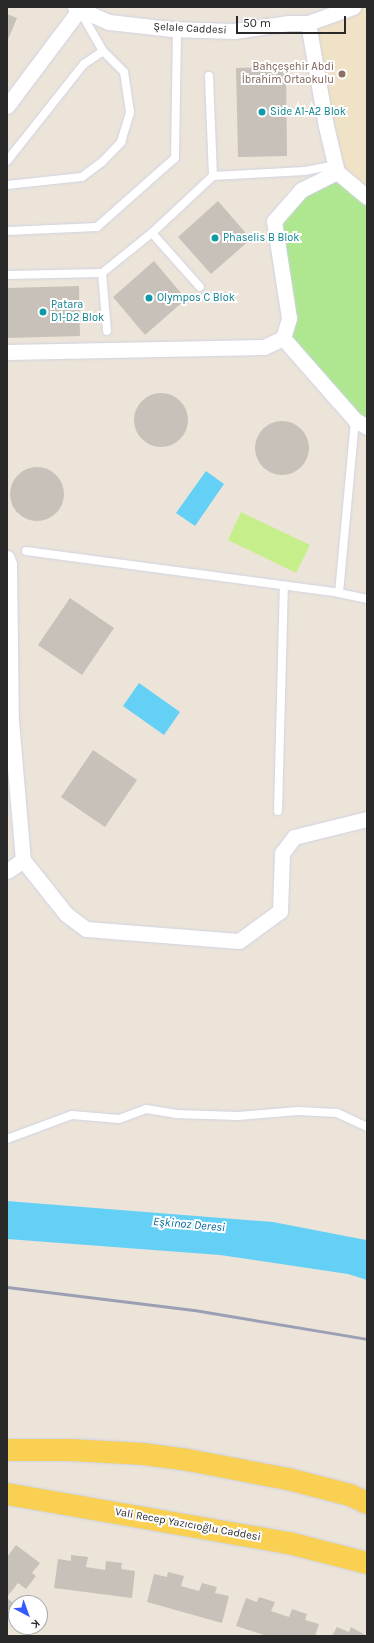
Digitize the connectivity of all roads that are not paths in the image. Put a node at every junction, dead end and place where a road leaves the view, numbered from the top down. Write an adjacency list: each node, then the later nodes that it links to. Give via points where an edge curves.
1 (353, 7): 3 (street, Şelale Caddesi)
2 (77, 8): 4 (street, Şelale Caddesi, via 109,22); 5 (lane); 7 (street)
3 (308, 23): 4 (street, Şelale Caddesi, via 288,23 234,31); 9 (street)
4 (177, 29): 13 (lane, via 175,158 97,227)
5 (103, 51): 8 (lane, via 84,64); 11 (lane, via 124,72 130,112 121,142 102,162 82,177)
6 (209, 76): 10 (lane)
7 (7, 106)
8 (7, 161)
9 (336, 169): 10 (lane); 12 (street); 19 (street, via 301,190 274,221 289,318)
10 (213, 176): 14 (lane)
11 (7, 185)
12 (367, 197)
13 (7, 231)
14 (152, 233): 15 (lane); 17 (lane)
15 (102, 274): 16 (lane); 18 (lane)
16 (7, 275)
17 (200, 287)
18 (106, 330)
19 (283, 338): 20 (street, via 264,347); 21 (street)
20 (7, 352)
21 (361, 423): 25 (lane)
22 (26, 551): 24 (lane)
23 (7, 558): 29 (street, via 11,721)
24 (284, 586): 25 (lane); 27 (lane)
25 (339, 593): 26 (lane)
26 (367, 599)
27 (278, 811)
28 (367, 819): 29 (street, via 294,837 282,853 280,911 239,941 86,929 66,914)
29 (23, 860): 30 (street)
30 (7, 870)
31 (367, 1127): 32 (lane, via 337,1113 298,1111 238,1116 176,1114 146,1108 119,1119 72,1115)
32 (7, 1139)
33 (7, 1450): 35 (main road, via 143,1454 188,1460 288,1479 350,1494)
34 (7, 1494): 36 (main road, Vali Recep Yazıcıoğlu Caddesi, via 289,1543)
35 (367, 1503)
36 (367, 1563)

